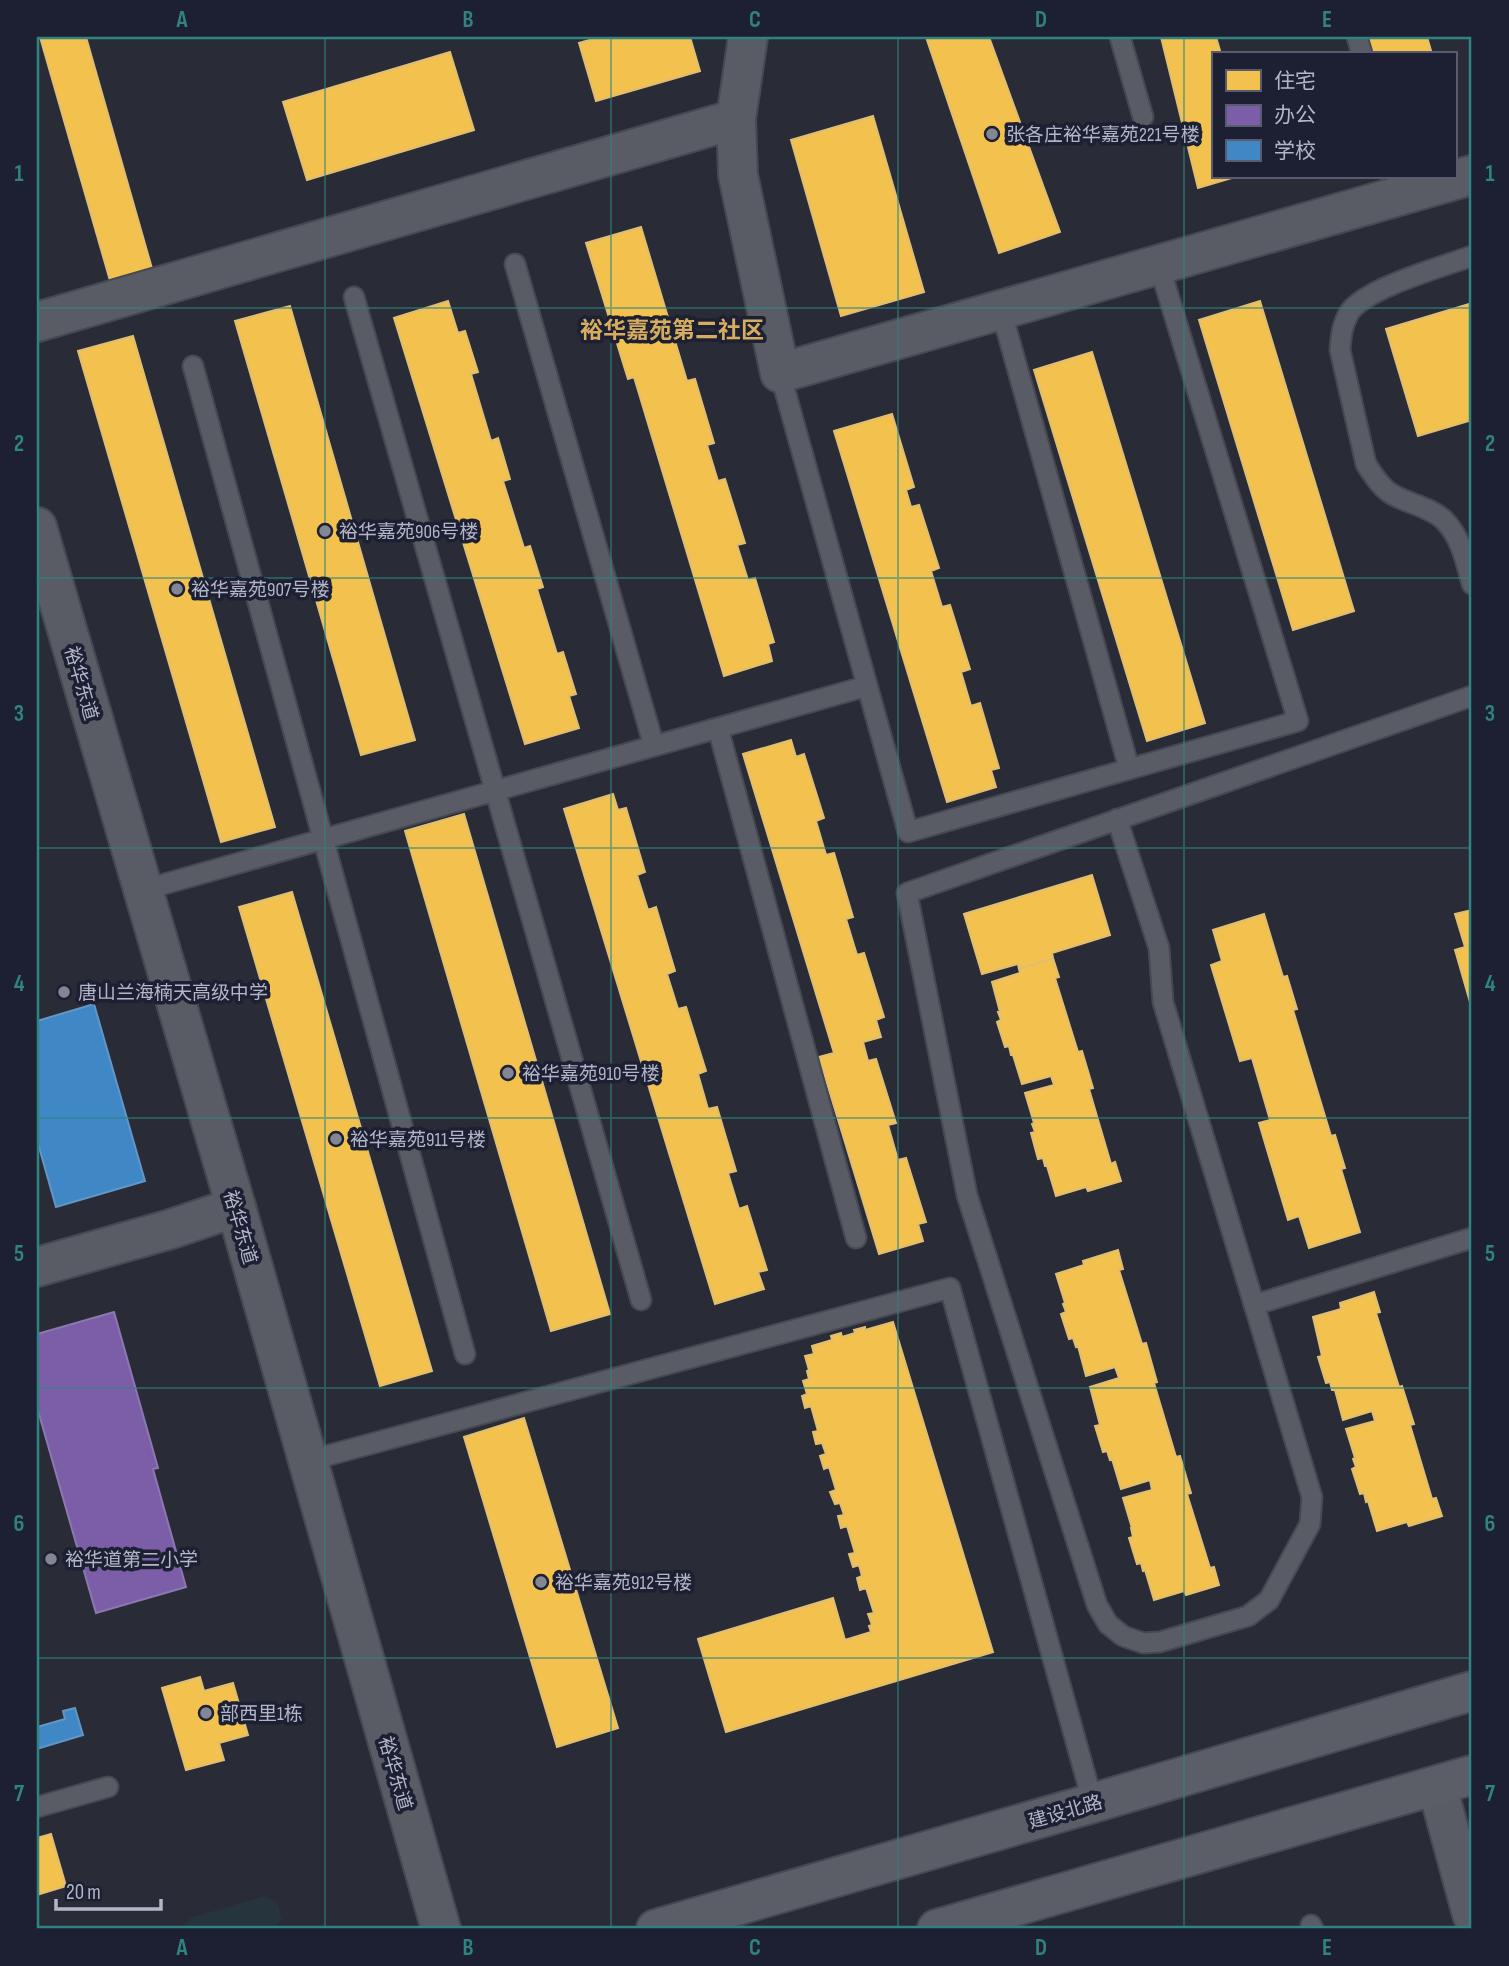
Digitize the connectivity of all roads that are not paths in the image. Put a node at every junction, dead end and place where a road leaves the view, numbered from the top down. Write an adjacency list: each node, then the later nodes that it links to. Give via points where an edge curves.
1 (748, 37): 4 (street)
2 (1120, 37): 3 (lane)
3 (1143, 117)
4 (736, 119): 11 (street); 13 (street, via 738,175)
5 (1472, 175): 8 (street)
6 (1472, 256): 15 (lane, via 1362,299 1349,313 1340,350 1366,464 1390,494 1444,520 1460,543)
7 (515, 264): 19 (lane)
8 (1159, 265): 10 (street); 20 (lane, via 1298,721)
9 (354, 298): 21 (lane)
10 (1001, 310): 13 (street); 20 (lane)
11 (37, 322)
12 (192, 366): 23 (lane)
13 (780, 373): 16 (lane)
14 (37, 527): 24 (street, 裕华东道)
15 (1472, 584)
16 (867, 686): 18 (lane); 20 (lane, via 908,832)
17 (1472, 696): 22 (lane)
18 (718, 728): 19 (lane); 26 (lane)
19 (654, 746): 21 (lane)
20 (1129, 768)
21 (495, 791): 23 (lane); 29 (lane)
22 (1117, 819): 30 (lane, via 1159,948 1163,1003); 30 (lane, via 907,893 967,1195 1097,1605 1108,1624 1123,1636 1143,1643 1160,1642 1248,1616 1269,1600 1310,1524 1312,1497)
23 (323, 839): 24 (lane); 31 (lane)
24 (143, 890): 25 (street, 裕华东道)
25 (236, 1207): 28 (street); 32 (street, 裕华东道)
26 (856, 1238)
27 (1472, 1238): 30 (lane)
28 (37, 1267)
29 (641, 1300)
30 (1254, 1305)
31 (465, 1354)
32 (307, 1461): 36 (lane, via 950,1288); 39 (street, 裕华东道)
33 (1472, 1691): 36 (main road, 建设北路)
34 (1454, 1781): 38 (street); 41 (main road)
35 (108, 1787): 37 (lane)
36 (1093, 1803): 40 (main road, 建设北路)
37 (37, 1807)
38 (1472, 1914)
39 (441, 1929)
40 (656, 1929)
41 (937, 1929)

